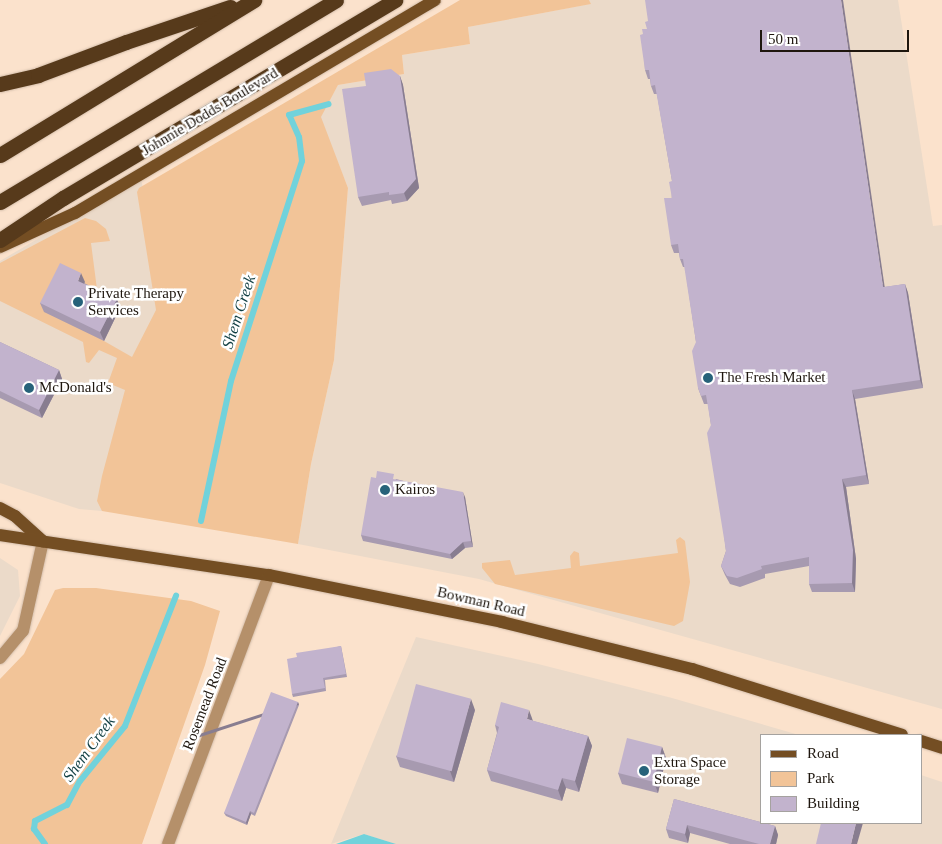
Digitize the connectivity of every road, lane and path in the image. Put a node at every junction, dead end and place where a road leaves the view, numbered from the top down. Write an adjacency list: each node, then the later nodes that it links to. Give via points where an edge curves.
1 (254, 0): 5 (highway, via 126,42 38,76); 6 (highway)
2 (336, 0): 7 (highway, Johnnie Dodds Boulevard)
3 (395, 0): 8 (highway, via 63,198)
4 (435, 0): 9 (main road, Johnnie Dodds Boulevard, via 75,213)
5 (0, 84)
6 (0, 155)
7 (0, 202)
8 (0, 240)
9 (0, 247)
10 (0, 508): 12 (main road, via 15,516)
11 (0, 535): 12 (main road, Bowman Road)
12 (43, 541): 13 (main road, Bowman Road); 14 (street, via 23,631)
13 (269, 575): 15 (main road, Bowman Road, via 502,622 692,669); 18 (street, Rosemead Road)
14 (0, 658)
15 (899, 734)
16 (922, 741): 17 (main road)
17 (942, 748)
18 (168, 844)

